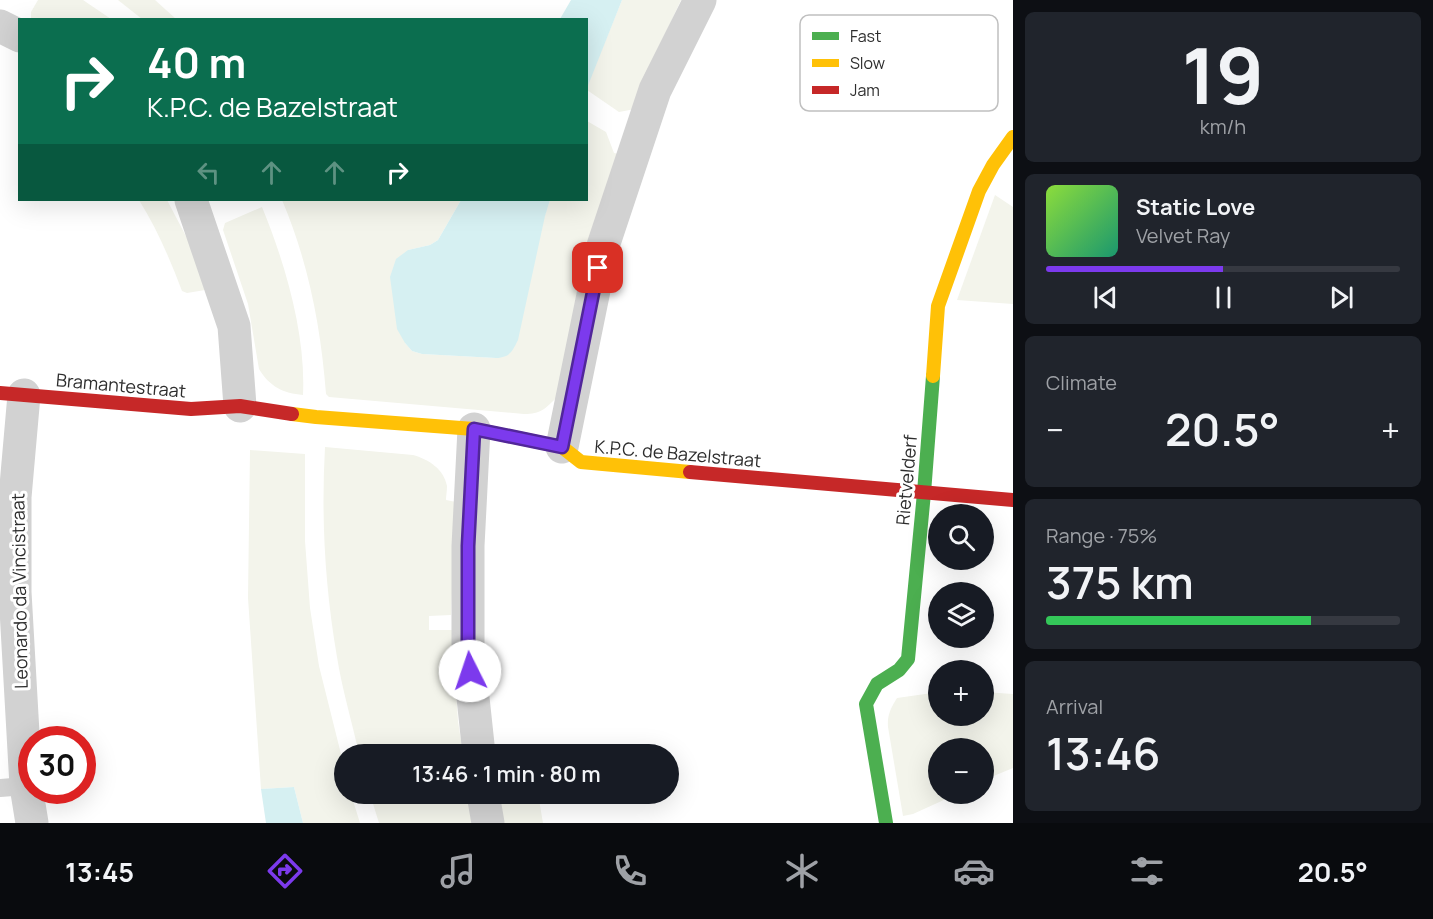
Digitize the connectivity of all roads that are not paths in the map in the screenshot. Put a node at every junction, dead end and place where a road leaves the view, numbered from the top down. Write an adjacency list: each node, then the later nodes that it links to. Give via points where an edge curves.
1 (700, 0): 9 (street, via 655,90 603,246)
2 (0, 26): 3 (street)
3 (18, 35)
4 (1013, 137): 10 (street, Rietvelderf, via 979,191 938,306)
5 (191, 201): 7 (street, via 234,326)
6 (12, 394): 7 (street, Bramantestraat, via 191,409); 13 (street, Leonardo da Vincistraat)
7 (240, 406): 8 (street, K.P.C. de Bazelstraat, via 316,417)
8 (474, 429): 9 (street, K.P.C. de Bazelstraat); 12 (street, via 468,651)
9 (562, 447): 10 (street, K.P.C. de Bazelstraat, via 581,462)
10 (924, 493): 11 (street, K.P.C. de Bazelstraat); 17 (street, Rietvelderf, via 908,659 900,670 877,684 866,704)
11 (1013, 500)
12 (478, 744)
13 (13, 787): 15 (street, Leonardo da Vincistraat)
14 (485, 804): 16 (street)
15 (32, 823)
16 (488, 823)
17 (886, 823)

